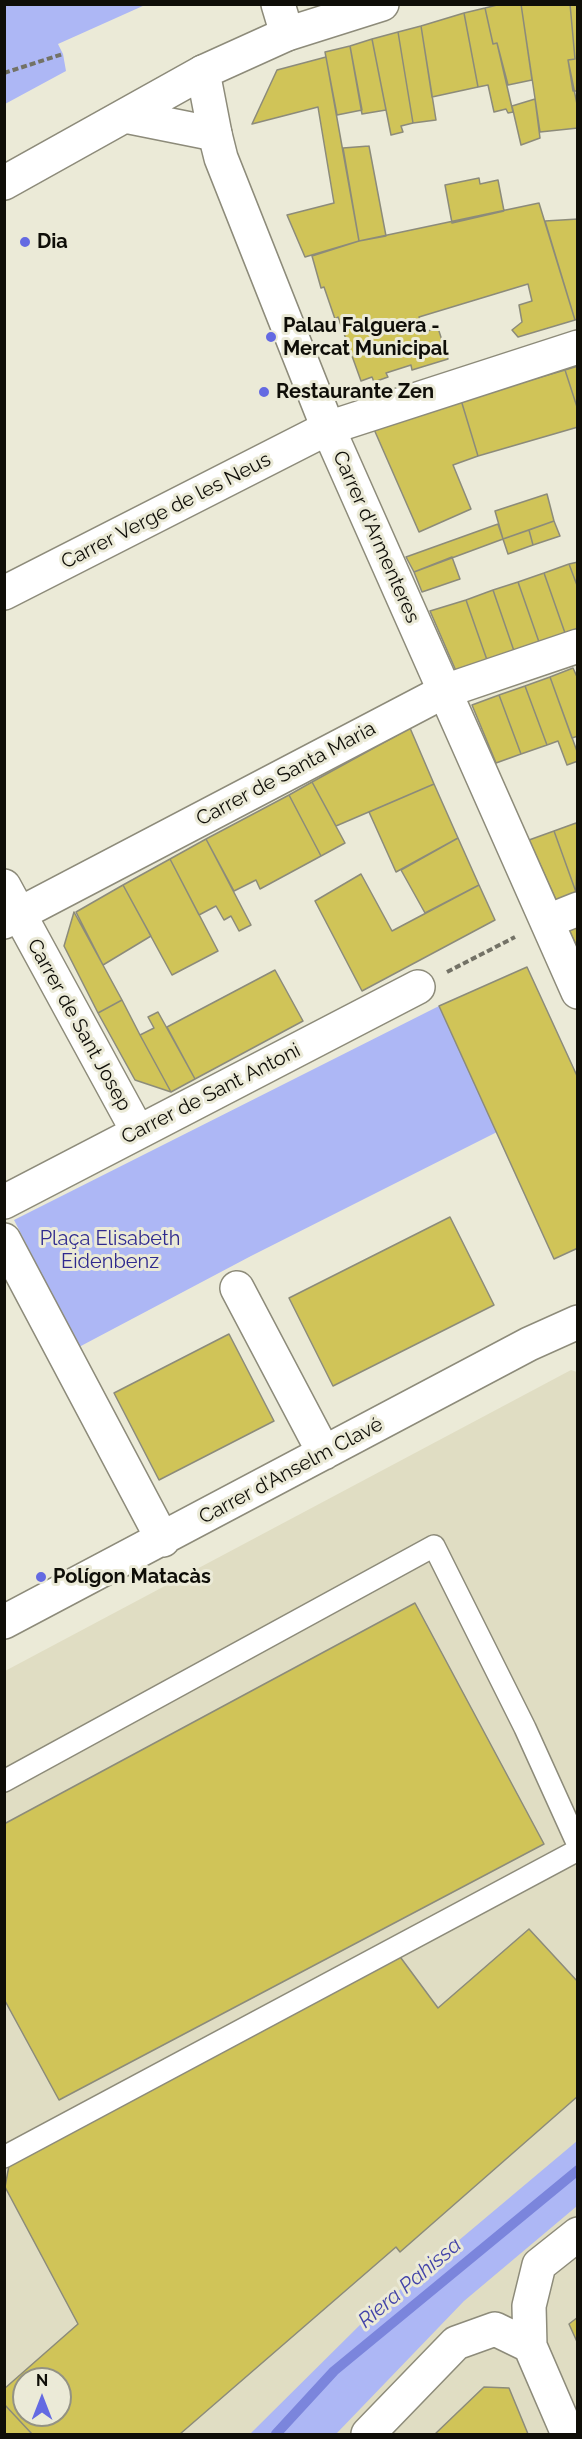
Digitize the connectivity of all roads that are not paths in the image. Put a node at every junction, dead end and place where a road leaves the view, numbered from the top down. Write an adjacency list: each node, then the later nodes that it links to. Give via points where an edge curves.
1 (382, 4): 2 (street)
2 (282, 19): 3 (street)
3 (203, 72): 4 (street); 5 (street, Carrer d'Armenteres)
4 (124, 116): 5 (street); 6 (street)
5 (215, 134): 8 (street, Carrer d'Armenteres, via 221,159)
6 (4, 183)
7 (578, 347): 8 (street, Carrer Verge de les Neus)
8 (328, 428): 9 (street, Carrer Verge de les Neus); 11 (street, Carrer d'Armenteres)
9 (4, 593)
10 (578, 646): 11 (street, Carrer de Santa Maria)
11 (445, 691): 12 (street, Carrer de Santa Maria); 13 (street, Carrer d'Armenteres)
12 (9, 908): 16 (street, Carrer de Sant Josep)
13 (563, 915): 15 (street, Carrer d'Armenteres)
14 (418, 987): 16 (street, Carrer de Sant Antoni)
15 (578, 992)
16 (138, 1132): 17 (street, Carrer de Sant Antoni)
17 (4, 1202)
18 (4, 1240): 22 (street)
19 (237, 1288): 21 (street)
20 (578, 1322): 21 (street, Carrer d'Anselm Clavé)
21 (324, 1453): 22 (street, Carrer d'Anselm Clavé)
22 (162, 1540): 23 (street, Carrer d'Anselm Clavé)
23 (4, 1622)
24 (4, 1781): 25 (lane, via 434,1546 525,1728)
25 (578, 1845)
26 (578, 1850): 27 (lane)
27 (4, 2157)
28 (578, 2234): 29 (street, via 539,2265 529,2306)
29 (530, 2346): 30 (street, via 495,2329 456,2343); 31 (street)
30 (368, 2434)
31 (568, 2434)

